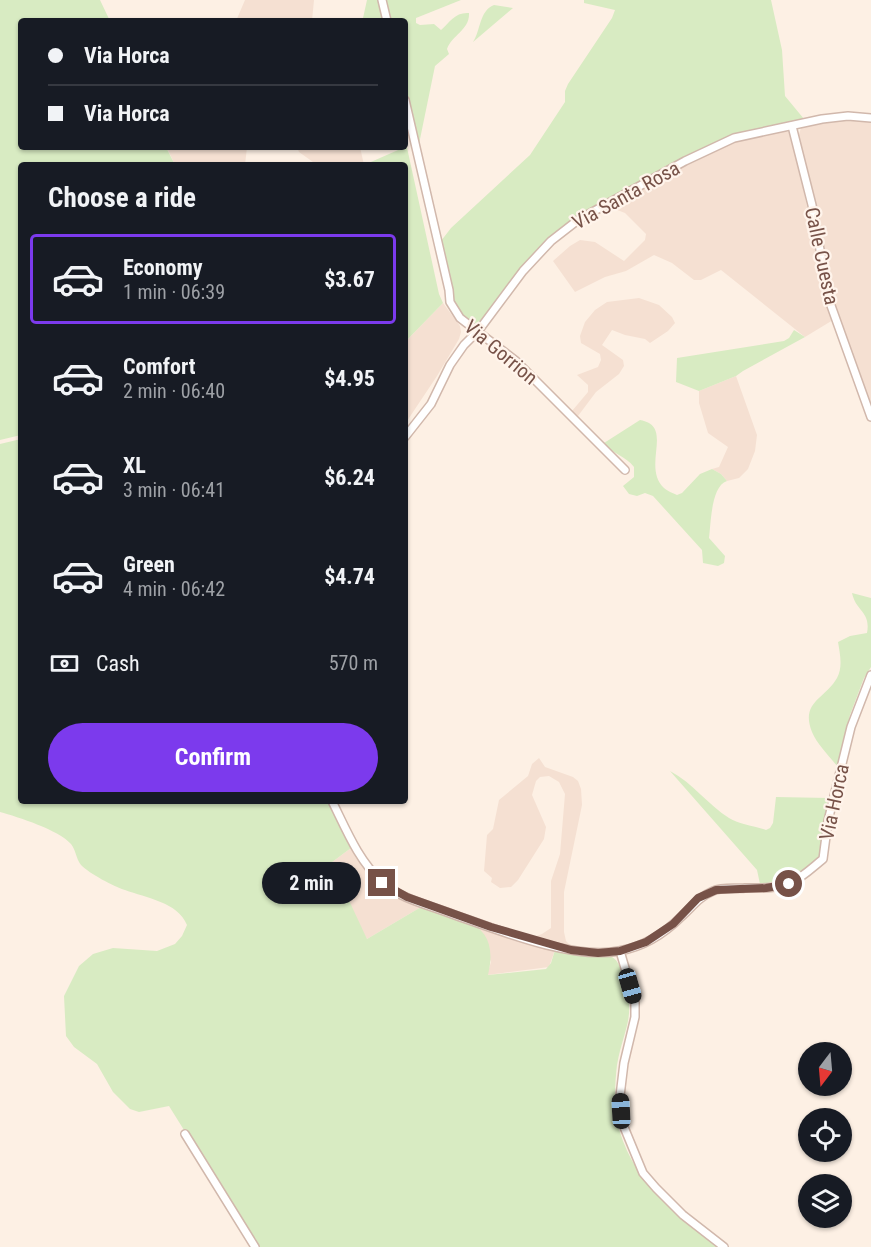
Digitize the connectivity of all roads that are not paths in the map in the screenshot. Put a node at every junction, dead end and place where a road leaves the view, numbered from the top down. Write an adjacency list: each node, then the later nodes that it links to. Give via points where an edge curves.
1 (382, 0): 2 (street)
2 (386, 18)
3 (408, 117): 6 (street, Via Gorrion, via 450,302 460,318)
4 (871, 118): 5 (street, Via Santa Rosa, via 848,116)
5 (792, 126): 6 (street, Via Santa Rosa, via 726,142 578,220 537,254); 7 (street, Calle Cuesta, via 812,205 829,300)
6 (479, 330): 8 (street, Via Santa Rosa, via 450,365 431,404); 9 (street, Via Gorrion, via 516,360)
7 (871, 417)
8 (408, 433)
9 (625, 470)
10 (871, 675): 12 (street, Via Horca, via 850,727 823,859 789,884 716,890 698,898 663,933)
11 (333, 804): 12 (street, Via Horca, via 366,864 382,883 407,897 546,944 598,953)
12 (620, 951): 15 (street, via 635,1002 620,1096 624,1127 643,1173 683,1215)
13 (185, 1134): 14 (street)
14 (255, 1247)
15 (724, 1247)

